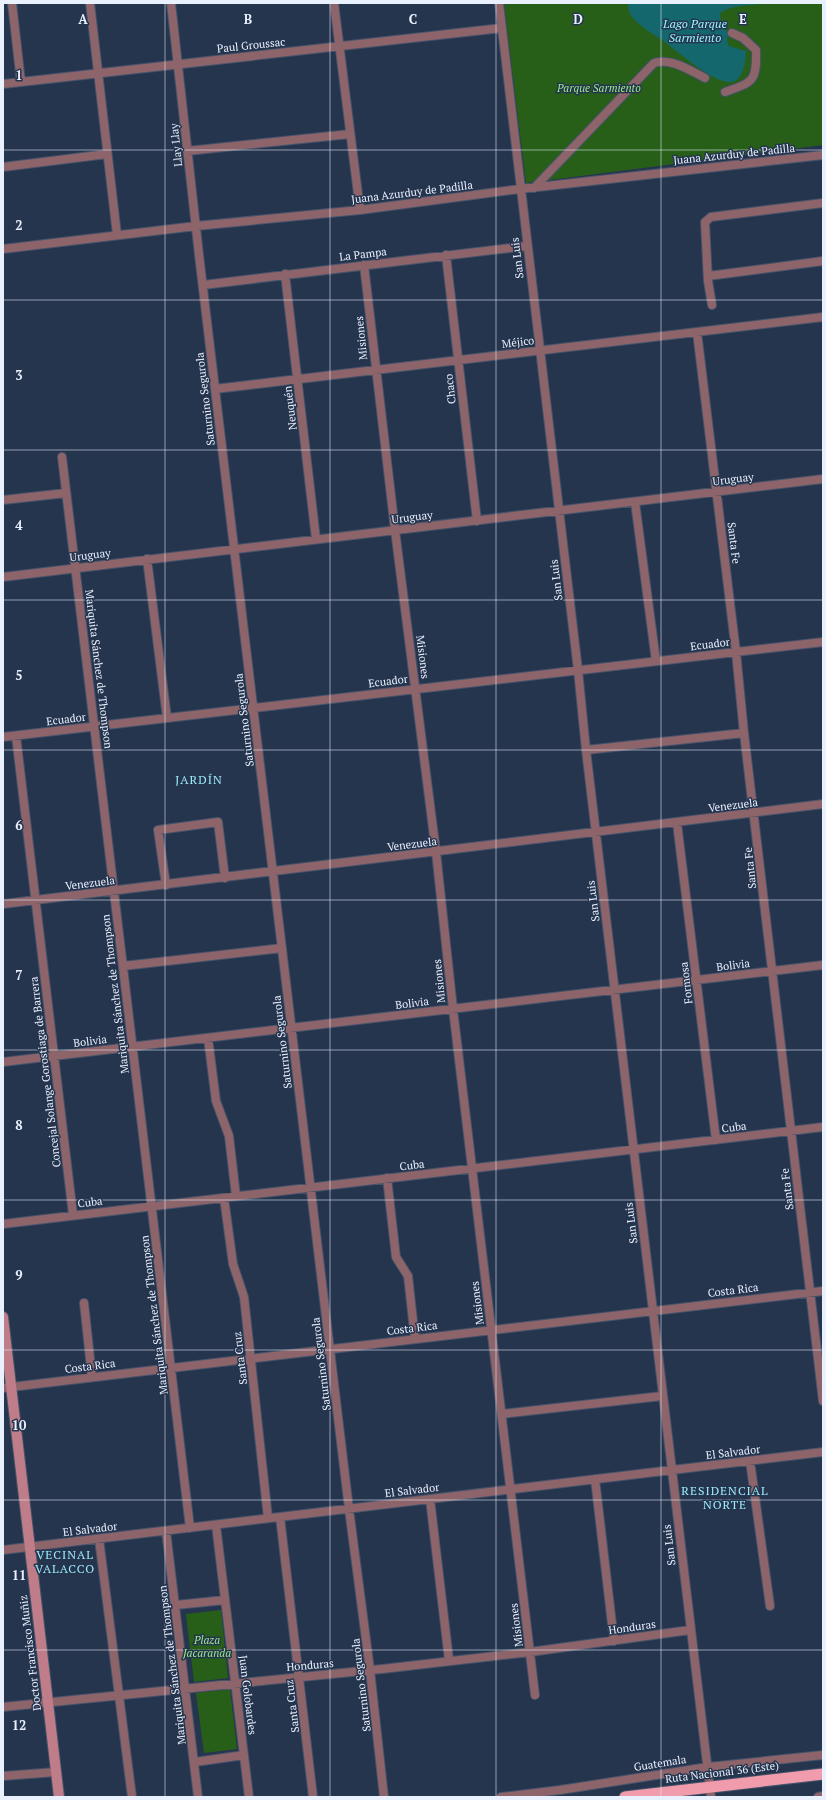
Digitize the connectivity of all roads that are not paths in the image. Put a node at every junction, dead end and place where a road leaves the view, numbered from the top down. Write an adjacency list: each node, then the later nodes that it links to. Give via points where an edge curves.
1 (12, 3): 12 (street)
2 (90, 3): 10 (street)
3 (171, 3): 9 (street, Llay Llay)
4 (334, 3): 8 (street)
5 (499, 3): 6 (street, San Luis)
6 (502, 28): 8 (street, Paul Groussac); 21 (street, San Luis)
7 (732, 33): 14 (street, via 756,50 756,71 753,79 743,86)
8 (339, 46): 9 (street, Paul Groussac); 15 (street)
9 (178, 65): 10 (street, Paul Groussac); 16 (street, Llay Llay)
10 (98, 74): 12 (street, Paul Groussac); 17 (street)
11 (705, 78): 20 (street, via 676,64 662,61 654,63)
12 (21, 82): 13 (street, Paul Groussac)
13 (3, 84)
14 (725, 92)
15 (350, 134): 16 (street); 23 (street)
16 (187, 151): 24 (street, Llay Llay)
17 (107, 154): 19 (street); 25 (street)
18 (823, 155): 20 (street, Juana Azurduy de Padilla)
19 (3, 167)
20 (534, 188): 21 (street, Juana Azurduy de Padilla)
21 (520, 189): 23 (street, Juana Azurduy de Padilla); 26 (street, San Luis)
22 (823, 203): 32 (street, via 711,218 705,222)
23 (360, 210): 24 (street, Juana Azurduy de Padilla)
24 (196, 226): 25 (street, Juana Azurduy de Padilla); 33 (street, Llay Llay)
25 (117, 235): 27 (street, Juana Azurduy de Padilla)
26 (526, 246): 28 (street, La Pampa); 37 (street, San Luis)
27 (3, 248)
28 (446, 255): 30 (street, La Pampa); 38 (street, Chaco)
29 (823, 261): 32 (street)
30 (364, 265): 31 (street, La Pampa); 39 (street, Misiones)
31 (284, 274): 33 (street, La Pampa); 40 (street, Neuquén)
32 (708, 276): 34 (street)
33 (203, 285): 41 (street, Saturnino Segurola)
34 (712, 305)
35 (823, 317): 36 (street, Méjico)
36 (697, 332): 37 (street, Méjico); 44 (street, Santa Fe)
37 (540, 351): 38 (street, Méjico); 48 (street, San Luis)
38 (458, 360): 39 (street, Méjico); 49 (street, Chaco)
39 (376, 370): 40 (street, Méjico); 50 (street, Misiones)
40 (297, 379): 41 (street, Méjico); 51 (street, Neuquén)
41 (215, 389): 52 (street, Saturnino Segurola)
42 (62, 457): 45 (street, Mariquita Sánchez de Thompson)
43 (823, 479): 44 (street, Uruguay)
44 (716, 492): 47 (street, Uruguay); 57 (street, Santa Fe)
45 (66, 493): 46 (street); 54 (street, Mariquita Sánchez de Thompson)
46 (3, 500)
47 (635, 502): 48 (street, Uruguay); 58 (street)
48 (558, 511): 49 (street, Uruguay); 59 (street, San Luis)
49 (477, 520): 50 (street, Uruguay)
50 (395, 530): 51 (street, Uruguay); 60 (street, Misiones)
51 (316, 539): 52 (street, Uruguay)
52 (234, 549): 53 (street, Uruguay); 61 (street, Saturnino Segurola)
53 (147, 559): 54 (street, Uruguay); 62 (street)
54 (75, 568): 55 (street, Uruguay); 63 (street, Mariquita Sánchez de Thompson)
55 (3, 577)
56 (823, 642): 57 (street, Ecuador)
57 (736, 652): 58 (street, Ecuador); 64 (street, Santa Fe)
58 (656, 661): 59 (street, Ecuador)
59 (578, 670): 60 (street, Ecuador); 67 (street, San Luis)
60 (416, 689): 61 (street, Ecuador); 72 (street, Misiones)
61 (253, 708): 62 (street, Ecuador); 73 (street, Saturnino Segurola)
62 (167, 718): 63 (street, Ecuador)
63 (95, 726): 65 (street, Ecuador); 76 (street, Mariquita Sánchez de Thompson)
64 (744, 734): 67 (street); 69 (street, Santa Fe)
65 (16, 736): 66 (street, Ecuador); 77 (street, Concejal Solange Gorostiaga de Barrera)
66 (3, 737)
67 (586, 750): 71 (street, San Luis)
68 (823, 804): 69 (street, Venezuela)
69 (755, 813): 70 (street, Venezuela); 82 (street, Santa Fe)
70 (677, 822): 71 (street, Venezuela); 83 (street, Formosa)
71 (596, 832): 72 (street, Venezuela); 84 (street, San Luis)
72 (436, 852): 73 (street, Venezuela); 85 (street, Misiones)
73 (273, 872): 74 (street, Venezuela); 79 (street, Saturnino Segurola)
74 (225, 878): 75 (street, Venezuela); 75 (street, via 218,822 158,830)
75 (166, 885): 76 (street, Venezuela)
76 (114, 892): 77 (street, Venezuela); 81 (street, Mariquita Sánchez de Thompson)
77 (36, 901): 78 (street, Venezuela); 89 (street, Concejal Solange Gorostiaga de Barrera)
78 (3, 904)
79 (282, 948): 81 (street); 86 (street, Saturnino Segurola)
80 (823, 965): 82 (street, Bolivia)
81 (123, 966): 88 (street, Mariquita Sánchez de Thompson)
82 (772, 971): 83 (street, Bolivia); 92 (street, Santa Fe)
83 (696, 980): 84 (street, Bolivia); 93 (street, Formosa)
84 (615, 990): 85 (street, Bolivia); 94 (street, San Luis)
85 (453, 1009): 86 (street, Bolivia); 95 (street, Misiones)
86 (292, 1028): 87 (street, Bolivia); 97 (street, Saturnino Segurola)
87 (208, 1038): 88 (street, Bolivia); 98 (street, via 216,1101 229,1136)
88 (133, 1047): 89 (street, Bolivia); 100 (street, Mariquita Sánchez de Thompson)
89 (54, 1056): 90 (street, Bolivia); 101 (street, Concejal Solange Gorostiaga de Barrera)
90 (3, 1062)
91 (823, 1127): 92 (street, Cuba)
92 (791, 1131): 93 (street, Cuba); 104 (street, Santa Fe)
93 (716, 1140): 94 (street, Cuba)
94 (633, 1150): 95 (street, Cuba); 106 (street, San Luis)
95 (472, 1169): 96 (street, Cuba); 108 (street, Misiones)
96 (387, 1178): 97 (street, Cuba); 109 (street, via 396,1258 408,1276)
97 (311, 1188): 98 (street, Cuba); 110 (street, Saturnino Segurola)
98 (236, 1196): 99 (street, Cuba)
99 (224, 1198): 100 (street, Cuba); 111 (street, Santa Cruz, via 233,1264 244,1297)
100 (152, 1206): 101 (street, Cuba); 112 (street, Mariquita Sánchez de Thompson)
101 (73, 1216): 102 (street, Cuba)
102 (3, 1224)
103 (823, 1291): 104 (street, Costa Rica)
104 (810, 1292): 106 (street, Costa Rica); 116 (street, Santa Fe)
105 (84, 1303): 113 (street)
106 (652, 1311): 108 (street, Costa Rica); 115 (street, San Luis)
107 (3, 1317): 114 (main road, Doctor Francisco Muñiz)
108 (492, 1330): 109 (street, Costa Rica); 117 (street, Misiones)
109 (415, 1339): 110 (street, Costa Rica)
110 (330, 1349): 111 (street, Costa Rica); 124 (street, Saturnino Segurola)
111 (251, 1358): 112 (street, Costa Rica); 126 (street, Santa Cruz)
112 (172, 1367): 113 (street, Costa Rica); 128 (street, Mariquita Sánchez de Thompson)
113 (92, 1377): 114 (street, Costa Rica)
114 (7, 1387): 131 (main road, Doctor Francisco Muñiz)
115 (662, 1396): 117 (street); 120 (street, San Luis)
116 (823, 1401)
117 (502, 1414): 122 (street, Misiones)
118 (823, 1452): 119 (street, El Salvador)
119 (750, 1461): 120 (street, El Salvador); 135 (street)
120 (671, 1470): 121 (street, El Salvador); 136 (street, San Luis)
121 (595, 1479): 122 (street, El Salvador); 137 (street)
122 (511, 1489): 123 (street, El Salvador); 138 (street, Misiones)
123 (430, 1499): 124 (street, El Salvador); 139 (street)
124 (350, 1509): 125 (street, El Salvador); 140 (street, Saturnino Segurola)
125 (280, 1517): 126 (street, El Salvador); 141 (street, Santa Cruz)
126 (268, 1518): 127 (street, El Salvador)
127 (216, 1525): 128 (street, El Salvador); 133 (street, Juan Golobardes)
128 (190, 1528): 129 (street, El Salvador)
129 (166, 1531): 130 (street, El Salvador); 134 (street, Mariquita Sánchez de Thompson)
130 (99, 1539): 131 (street, El Salvador); 144 (street)
131 (30, 1547): 132 (street, El Salvador); 146 (main road, Doctor Francisco Muñiz)
132 (3, 1550)
133 (225, 1600): 134 (street); 142 (street, Juan Golobardes)
134 (176, 1605): 143 (street, Mariquita Sánchez de Thompson)
135 (770, 1606)
136 (690, 1630): 137 (street, Honduras); 151 (street, San Luis)
137 (614, 1641): 138 (street, Honduras)
138 (530, 1652): 139 (street, Honduras); 145 (street, Misiones)
139 (449, 1660): 140 (street, Honduras)
140 (370, 1670): 141 (street, Honduras); 162 (street, Saturnino Segurola)
141 (299, 1676): 142 (street, Honduras); 161 (street, Santa Cruz)
142 (235, 1683): 143 (street, Honduras); 148 (street, Juan Golobardes)
143 (186, 1688): 144 (street, Honduras); 150 (street, Mariquita Sánchez de Thompson)
144 (119, 1695): 146 (street, Honduras); 158 (street)
145 (535, 1695)
146 (48, 1703): 147 (street, Honduras); 152 (main road, Doctor Francisco Muñiz)
147 (3, 1707)
148 (244, 1755): 150 (street); 160 (street, Juan Golobardes)
149 (823, 1755): 151 (street, Guatemala)
150 (195, 1762): 159 (street, Mariquita Sánchez de Thompson)
151 (708, 1767): 155 (street, San Luis); 163 (street, Guatemala)
152 (56, 1772): 154 (street); 157 (main road, Doctor Francisco Muñiz)
153 (823, 1774): 155 (highway, Ruta Nacional 36 (Este))
154 (3, 1776)
155 (711, 1792): 164 (highway, Ruta Nacional 36 (Este))
156 (823, 1796): 165 (street)
157 (58, 1797)
158 (132, 1797)
159 (198, 1797)
160 (249, 1797)
161 (313, 1797)
162 (384, 1797)
163 (501, 1797)
164 (625, 1797)
165 (818, 1797)

